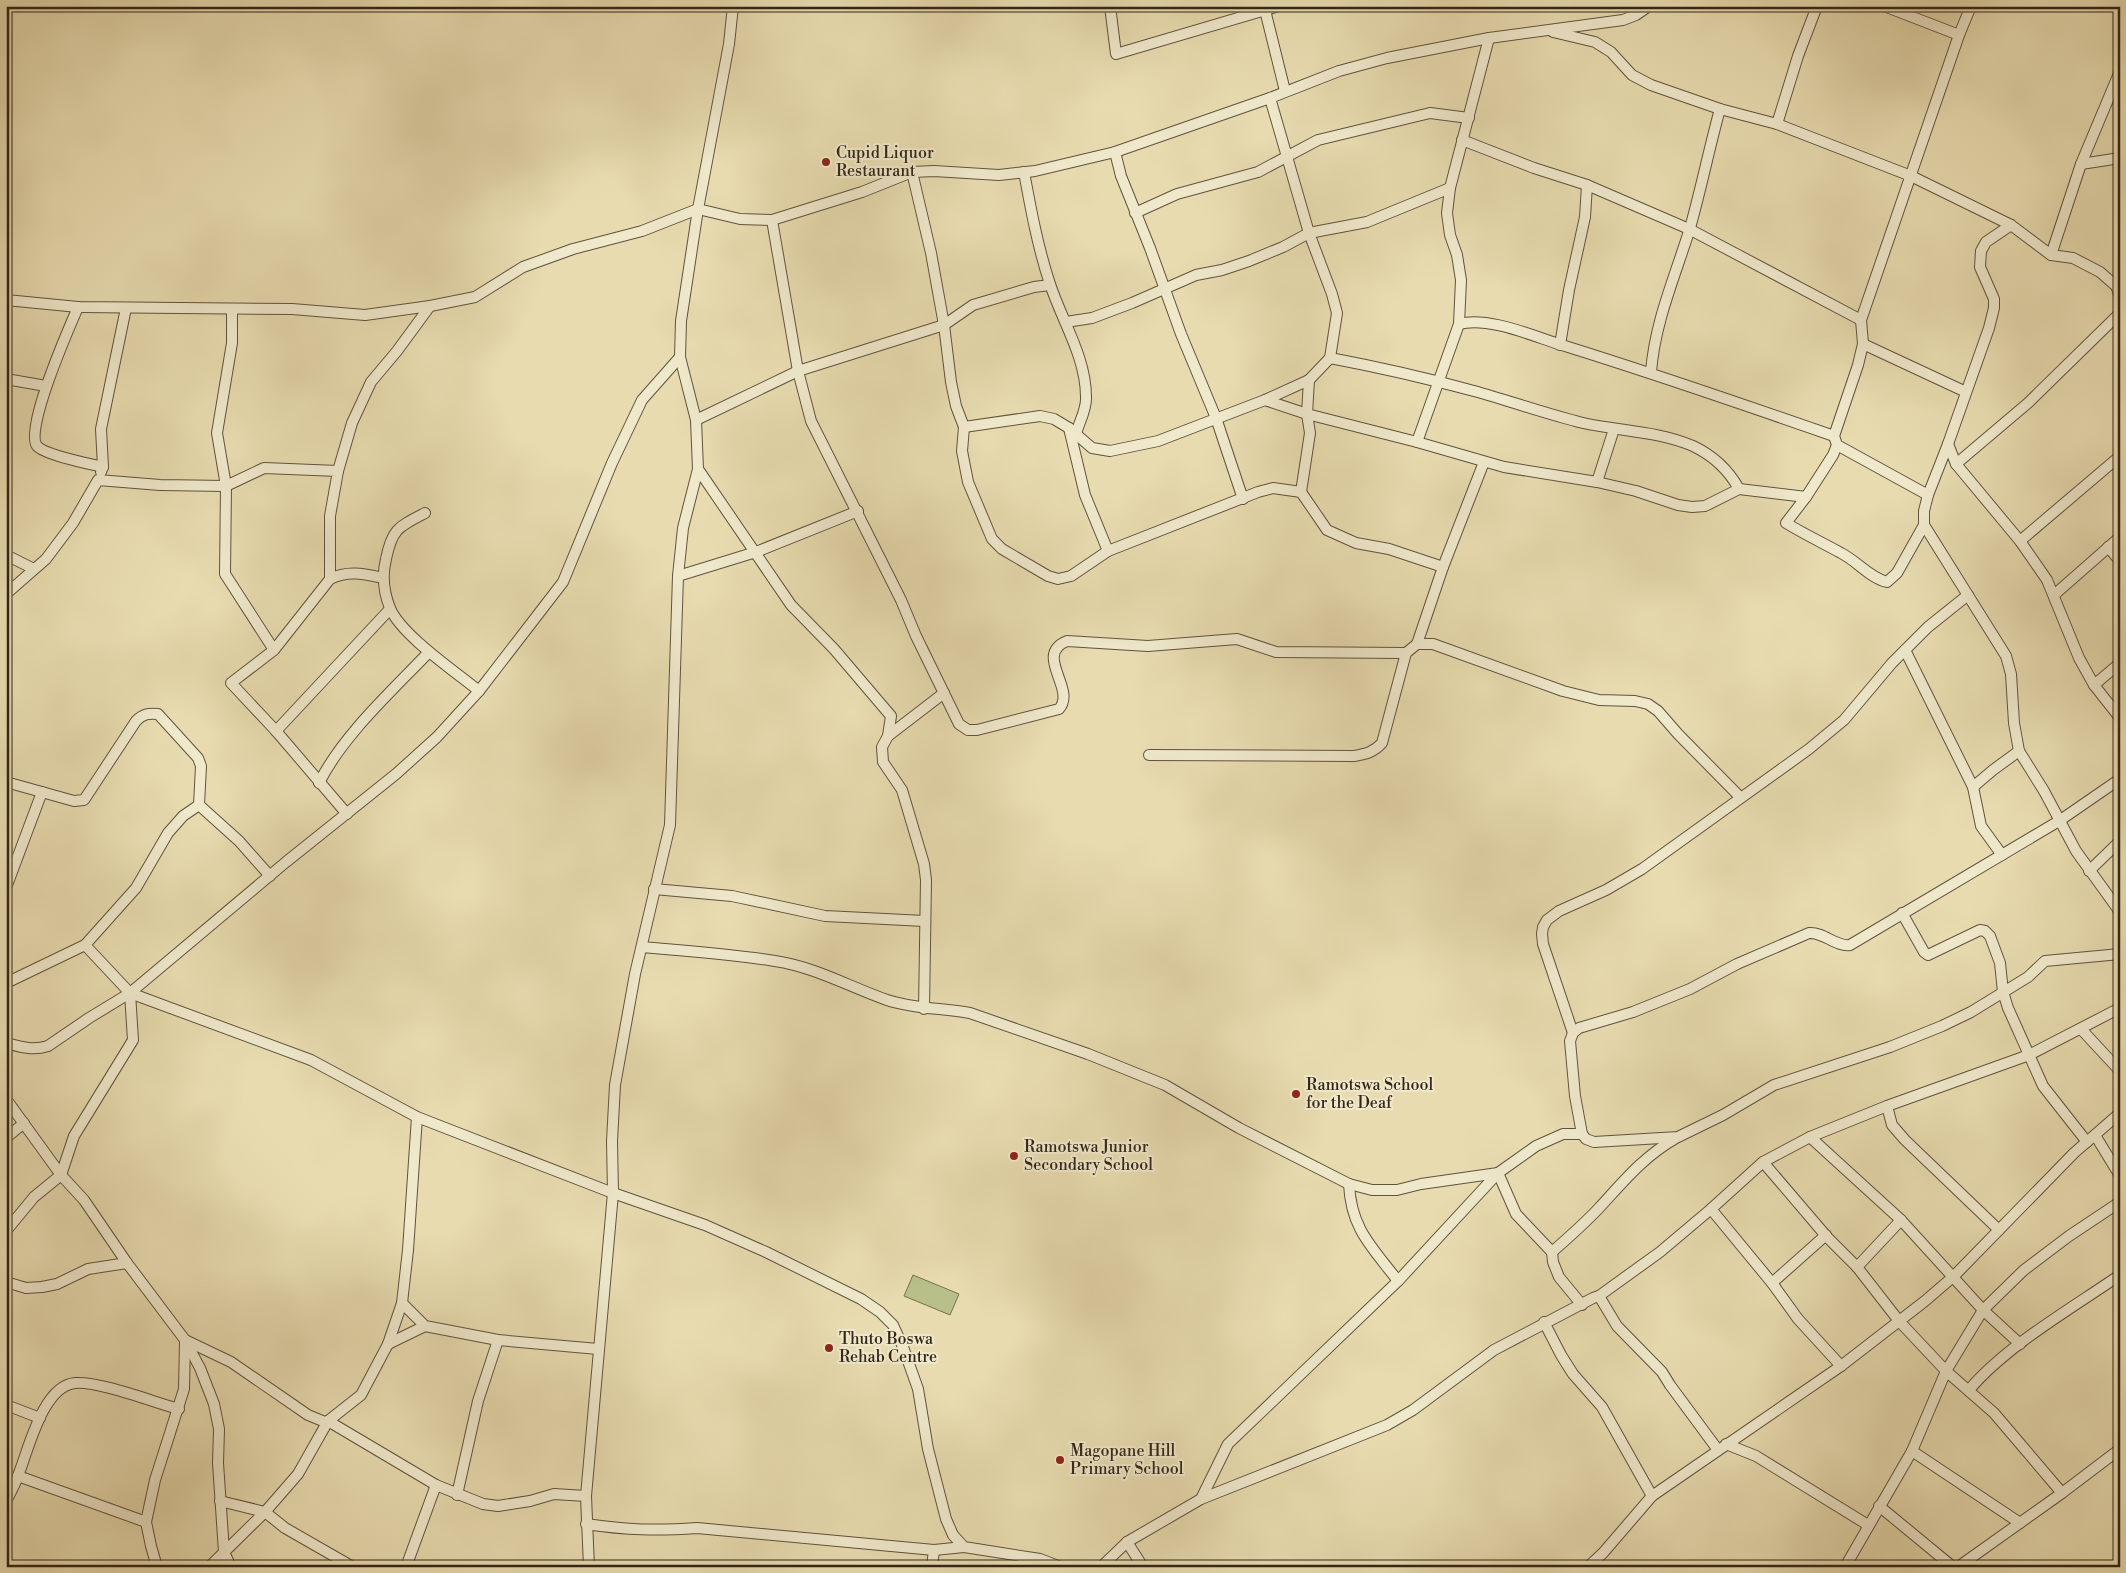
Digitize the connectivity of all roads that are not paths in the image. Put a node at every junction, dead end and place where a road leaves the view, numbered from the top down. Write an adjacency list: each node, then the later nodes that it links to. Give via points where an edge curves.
1 (733, 6): 28 (street)
2 (1110, 6): 8 (street, via 1116,54)
3 (1279, 6): 8 (street)
4 (1648, 6): 9 (street, via 1623,20)
5 (1818, 6): 17 (street, via 1798,56)
6 (1884, 6): 10 (street)
7 (1971, 6): 10 (street)
8 (1265, 8): 13 (street)
9 (1543, 30): 11 (street); 15 (street, via 1595,42 1611,52 1641,81)
10 (1959, 34): 25 (street)
11 (1489, 38): 13 (street, via 1387,58); 16 (street)
12 (2120, 71): 22 (street)
13 (1285, 91): 14 (street)
14 (1270, 98): 19 (street); 20 (street)
15 (1720, 109): 17 (street); 32 (street)
16 (1469, 118): 18 (street); 20 (street, via 1430,113 1402,119 1318,140)
17 (1778, 124): 25 (street)
18 (1462, 140): 26 (street); 27 (street)
19 (1115, 152): 24 (street); 29 (street)
20 (1287, 158): 29 (street, via 1258,172 1177,194); 33 (street)
21 (2120, 158): 22 (street)
22 (2080, 164): 34 (street)
23 (912, 172): 24 (street, via 1000,175); 30 (street); 47 (street)
24 (1024, 172): 35 (street, via 1033,223)
25 (1911, 176): 31 (street); 44 (street)
26 (1587, 185): 32 (street); 49 (street, via 1585,217)
27 (1450, 188): 33 (street, via 1367,222); 46 (street, via 1449,227 1461,280)
28 (698, 210): 30 (street, via 740,219); 39 (street, via 642,231 573,249 523,267 475,297); 50 (street, via 681,321)
29 (1135, 213): 36 (street)
30 (772, 220): 52 (street)
31 (2011, 225): 34 (street); 58 (street, via 1986,242 1981,251 1980,267 1994,299 1994,308)
32 (1690, 229): 44 (street); 53 (street, via 1664,301)
33 (1309, 233): 36 (street, via 1249,261 1196,275); 51 (street, via 1337,313)
34 (2051, 256): 37 (street, via 2073,258 2100,272 2116,286)
35 (1050, 285): 45 (street); 47 (street, via 973,305)
36 (1164, 288): 45 (street, via 1092,318); 61 (street)
37 (2120, 296)
38 (6, 300): 40 (street)
39 (430, 306): 42 (street, via 365,315 292,309); 74 (street, via 371,382 352,423)
40 (78, 307): 41 (street); 57 (street)
41 (126, 308): 42 (street); 72 (street, via 101,429)
42 (232, 310): 77 (street, via 232,343 217,433)
43 (2120, 312): 71 (street, via 2028,403)
44 (1861, 320): 48 (street)
45 (1066, 322): 65 (street, via 1078,354 1087,400)
46 (1459, 324): 49 (street, via 1469,321 1510,329); 56 (street)
47 (944, 325): 52 (street); 63 (street, via 951,382)
48 (1863, 344): 58 (street); 66 (street)
49 (1560, 345): 53 (street)
50 (680, 357): 62 (street); 109 (street, via 642,400 563,582)
51 (1330, 358): 55 (street); 56 (street)
52 (798, 371): 62 (street); 83 (street, via 811,421)
53 (1651, 372): 66 (street)
54 (6, 379): 57 (street)
55 (1309, 380): 59 (street); 60 (street)
56 (1438, 382): 64 (street, via 1583,423); 67 (street)
57 (46, 386): 72 (street, via 35,429 34,441 38,448)
58 (1966, 392): 68 (street)
59 (1265, 400): 60 (street); 61 (street)
60 (1307, 414): 67 (street); 79 (street, via 1310,433)
61 (1216, 418): 65 (street, via 1158,441 1110,451 1092,448); 82 (street)
62 (696, 420): 73 (street)
63 (964, 427): 65 (street, via 1040,416 1054,419); 89 (street, via 962,451 968,482 992,539 1002,550 1058,579 1071,576)
64 (1614, 428): 76 (street); 78 (street, via 1660,435 1693,446 1719,462 1732,475)
65 (1073, 431): 89 (street, via 1085,495)
66 (1835, 440): 80 (street); 81 (street, via 1833,455)
67 (1417, 442): 70 (street)
68 (1948, 444): 71 (street); 80 (street)
69 (2118, 461): 87 (street)
70 (1484, 462): 76 (street); 93 (street)
71 (1956, 464): 87 (street)
72 (103, 467): 75 (street)
73 (698, 469): 90 (street); 95 (street, via 683,528)
74 (338, 471): 77 (street, via 264,468); 97 (street, via 330,516)
75 (98, 480): 77 (street); 94 (street, via 72,523 46,559)
76 (1597, 482): 78 (street, via 1692,507 1705,506)
77 (226, 486): 103 (street, via 225,574)
78 (1739, 489): 81 (street)
79 (1301, 492): 82 (street, via 1273,488); 93 (street, via 1327,530 1356,543 1388,549)
80 (1928, 494): 85 (street)
81 (1806, 497): 85 (street, via 1786,523 1842,553 1878,580 1887,582 1897,573)
82 (1243, 499): 89 (street)
83 (858, 511): 90 (street); 110 (street)
84 (425, 512): 96 (street, via 395,531 390,540)
85 (1924, 525): 99 (street)
86 (2120, 536): 88 (street)
87 (2020, 541): 100 (street)
88 (2108, 546): 92 (street); 100 (street)
89 (1108, 551)
90 (756, 552): 95 (street); 113 (street, via 791,605 889,712 892,722)
91 (6, 555): 94 (street)
92 (2120, 561)
93 (1443, 567): 102 (street)
94 (34, 569): 98 (street)
95 (678, 576): 130 (street, via 670,825)
96 (383, 578): 97 (street, via 356,572); 101 (street)
97 (330, 579): 103 (street)
98 (6, 594)
99 (1968, 595): 104 (street); 114 (street, via 2006,656 2011,674)
100 (2054, 595): 108 (street)
101 (390, 609): 105 (street); 112 (street)
102 (1417, 644): 106 (street); 121 (street, via 1433,644 1563,691 1599,700 1648,704)
103 (274, 650): 112 (street, via 231,683)
104 (1905, 650): 119 (street); 121 (street, via 1844,720 1762,784)
105 (429, 652): 109 (street); 118 (street, via 356,730 328,764)
106 (1406, 653): 110 (street, via 1276,652 1237,639 1148,646 1067,642 1056,648 1053,658 1065,698 1059,709 968,730 959,724); 115 (street, via 1382,743 1367,754)
107 (2120, 663): 108 (street)
108 (2094, 685): 111 (street)
109 (479, 691): 123 (street, via 436,737)
110 (944, 693): 113 (street)
111 (2120, 718)
112 (276, 731): 118 (street)
113 (888, 736): 133 (street, via 882,747 883,762 902,790 924,864)
114 (2019, 751): 119 (street); 124 (street)
115 (1149, 755)
116 (2120, 779): 124 (street)
117 (6, 782): 120 (street)
118 (319, 783): 123 (street)
119 (1973, 787): 126 (street, via 1981,826)
120 (42, 792): 122 (street, via 74,802 84,800 136,721 142,714 149,713 158,714 198,758 201,766); 129 (street)
121 (1740, 797): 143 (street, via 1642,869 1547,920 1542,934 1544,944)
122 (199, 805): 128 (street); 134 (street, via 168,833 136,888)
123 (348, 814): 128 (street)
124 (2060, 821): 126 (street); 127 (street)
125 (2120, 841): 127 (street)
126 (2002, 855): 132 (street)
127 (2089, 871): 131 (street)
128 (270, 876): 138 (street)
129 (6, 888)
130 (654, 889): 133 (street, via 732,896 825,916); 135 (street)
131 (2120, 912)
132 (1902, 913): 139 (street, via 1928,954 1984,931 1990,936 2000,963); 143 (street, via 1850,945 1809,933 1737,964 1690,989)
133 (925, 921): 141 (street)
134 (85, 944): 137 (street); 138 (street)
135 (642, 947): 141 (street, via 777,961 832,977 888,1000); 162 (street, via 615,1085)
136 (2120, 954): 139 (street, via 2045,961 2028,977)
137 (6, 983)
138 (130, 992): 144 (street, via 48,1046 23,1048); 150 (street, via 311,1060); 159 (street, via 132,1040 74,1136)
139 (2003, 992): 145 (street); 153 (street, via 1942,1026 1890,1047 1774,1085)
140 (2120, 1008): 142 (street)
141 (924, 1009): 161 (street, via 970,1013 1165,1085 1239,1128)
142 (2081, 1029): 145 (street); 146 (street)
143 (1572, 1033): 152 (street, via 1574,1096)
144 (6, 1043)
145 (2029, 1055): 148 (street); 156 (street, via 2043,1086)
146 (2120, 1071)
147 (6, 1099): 151 (street)
148 (1887, 1106): 154 (street); 166 (street, via 1892,1125 1905,1140)
149 (2120, 1113): 156 (street)
150 (417, 1117): 162 (street); 178 (street)
151 (24, 1123): 155 (street); 159 (street)
152 (1582, 1134): 153 (street, via 1594,1142); 158 (street, via 1563,1134 1536,1146)
153 (1678, 1137): 169 (street, via 1655,1150 1576,1232)
154 (1810, 1137): 157 (street); 165 (street)
155 (6, 1138)
156 (2091, 1138): 160 (street); 166 (street)
157 (1762, 1162): 164 (street); 168 (street)
158 (1498, 1173): 161 (street, via 1397,1190 1372,1190); 169 (street, via 1516,1214); 174 (street)
159 (61, 1174): 167 (street, via 34,1197); 170 (street, via 84,1200)
160 (2120, 1176)
161 (1349, 1184): 174 (street, via 1350,1204 1359,1230)
162 (613, 1193): 188 (street); 215 (street, via 705,1225 766,1252 861,1299 893,1325 918,1389 928,1449 946,1519)
163 (2120, 1202): 180 (street, via 2024,1270)
164 (1711, 1209): 176 (street); 177 (street)
165 (1902, 1220): 171 (street); 173 (street)
166 (1999, 1230): 173 (street)
167 (6, 1231)
168 (1826, 1235): 171 (street); 176 (street)
169 (1552, 1252): 179 (street, via 1559,1277)
170 (127, 1263): 175 (street, via 88,1268 58,1284 42,1287 26,1288); 184 (street)
171 (1857, 1267): 181 (street)
172 (2120, 1275): 187 (street)
173 (1954, 1276): 180 (street); 181 (street)
174 (1398, 1281): 205 (street, via 1228,1444)
175 (6, 1282)
176 (1772, 1283): 189 (street, via 1798,1320)
177 (1600, 1296): 179 (street); 196 (street, via 1617,1326 1662,1372)
178 (402, 1303): 183 (street); 186 (street)
179 (1582, 1305): 182 (street)
180 (1983, 1310): 187 (street); 190 (street)
181 (1899, 1321): 189 (street); 190 (street)
182 (1544, 1322): 204 (street, via 1561,1356 1606,1415); 205 (street, via 1494,1350 1413,1410 1387,1425)
183 (425, 1326): 185 (street); 186 (street)
184 (185, 1340): 193 (street, via 184,1389); 195 (street, via 231,1362 308,1415); 207 (street, via 214,1404 219,1429)
185 (498, 1340): 188 (street); 202 (street, via 478,1401)
186 (388, 1344): 195 (street, via 362,1395)
187 (2020, 1344): 191 (street)
188 (598, 1349): 203 (street)
189 (1840, 1366): 196 (street)
190 (1946, 1371): 191 (street); 198 (street)
191 (1969, 1390): 201 (street, via 1994,1412)
192 (6, 1405): 194 (street)
193 (178, 1409): 194 (street, via 91,1384 74,1383 58,1390); 210 (street, via 155,1480)
194 (40, 1418): 199 (street)
195 (328, 1421): 200 (street); 209 (street, via 298,1474)
196 (1722, 1447): 204 (street); 213 (street, via 1756,1456)
197 (2120, 1448): 201 (street)
198 (1912, 1451): 208 (street); 211 (street)
199 (18, 1476): 206 (street); 210 (street)
200 (436, 1485): 202 (street); 222 (street)
201 (2062, 1493): 211 (street)
202 (458, 1495): 203 (street, via 498,1506 554,1494)
203 (586, 1496): 212 (street)
204 (1652, 1496): 228 (street)
205 (1201, 1499): 214 (street)
206 (6, 1501)
207 (220, 1501): 209 (street); 217 (street)
208 (1880, 1506): 213 (street); 230 (street)
209 (265, 1512): 217 (street); 221 (street)
210 (146, 1522): 218 (street)
211 (2020, 1523): 231 (street)
212 (586, 1524): 216 (street, via 630,1530 696,1528); 223 (street)
213 (1868, 1525): 229 (street)
214 (1127, 1542): 226 (street); 227 (street)
215 (964, 1548): 216 (street); 225 (street, via 1040,1559)
216 (934, 1550): 224 (street)
217 (224, 1552): 219 (street); 220 (street)
218 (157, 1567)
219 (209, 1567)
220 (231, 1567)
221 (353, 1567)
222 (406, 1567)
223 (589, 1567)
224 (932, 1567)
225 (1061, 1567)
226 (1101, 1567)
227 (1143, 1567)
228 (1588, 1567)
229 (1845, 1567)
230 (1953, 1567)
231 (1958, 1567)

